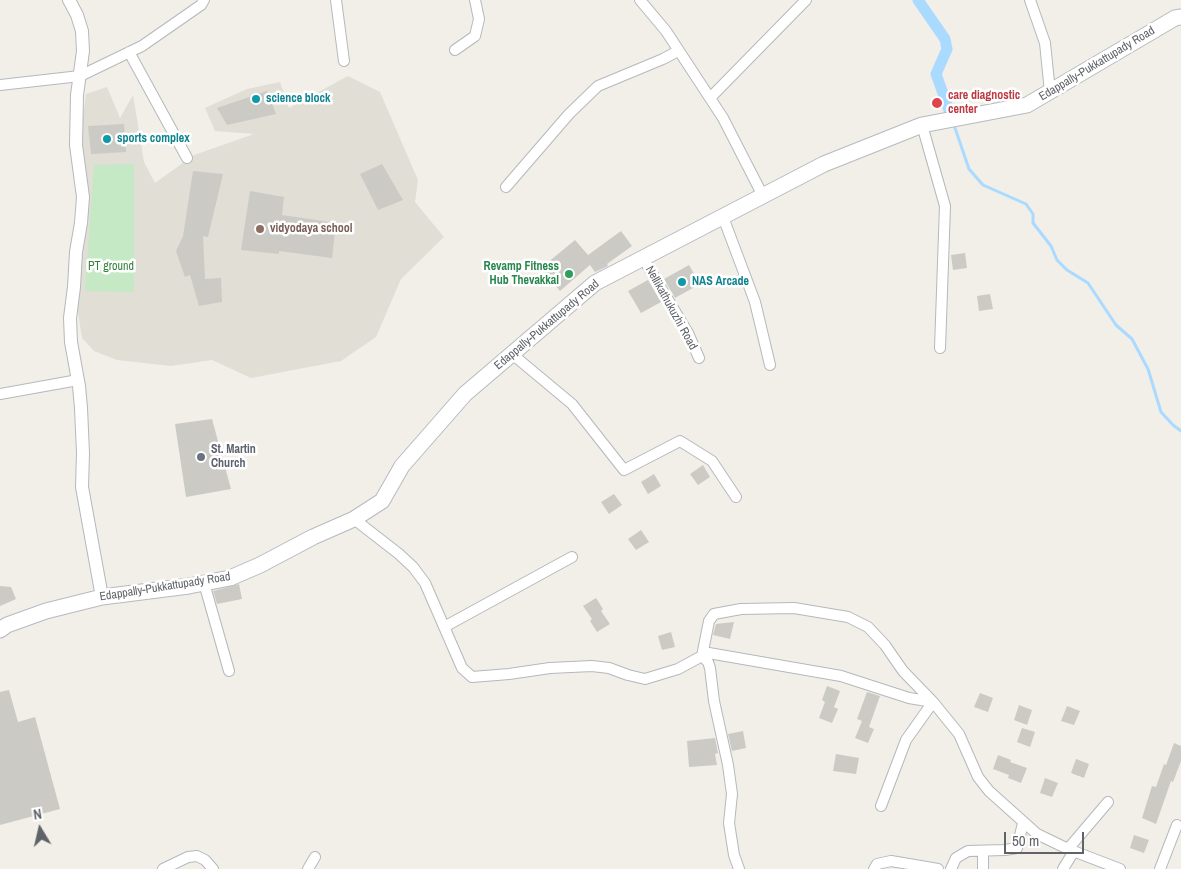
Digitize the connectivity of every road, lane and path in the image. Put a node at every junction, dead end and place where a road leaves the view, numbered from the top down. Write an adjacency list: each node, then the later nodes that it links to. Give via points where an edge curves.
1 (69, 0): 13 (street, via 82,31)
2 (204, 0): 11 (street)
3 (336, 0): 12 (street)
4 (475, 0): 9 (street, via 479,19 475,36)
5 (640, 0): 10 (street)
6 (806, 0): 16 (street)
7 (1030, 0): 15 (street, via 1045,43)
8 (1181, 18): 15 (main road, Edappally-Pukkattupady Road, via 1175,18)
9 (455, 50)
10 (678, 51): 16 (street); 19 (street, via 598,86 569,114)
11 (129, 52): 13 (street); 18 (street)
12 (344, 60)
13 (80, 76): 14 (street); 27 (street, via 76,145 83,197 70,318 70,342)
14 (0, 85)
15 (1050, 92): 17 (main road, Edappally-Pukkattupady Road, via 1027,105)
16 (710, 98): 20 (street)
17 (922, 125): 20 (main road, Edappally-Pukkattupady Road, via 824,164); 23 (street, via 945,206)
18 (187, 158)
19 (506, 187)
20 (763, 196): 21 (main road, Edappally-Pukkattupady Road)
21 (723, 217): 22 (main road, Edappally-Pukkattupady Road); 26 (street, via 755,302)
22 (643, 258): 24 (main road, Edappally-Pukkattupady Road, via 595,283); 25 (street, Nellikathukuzhi Road, via 688,333)
23 (940, 348)
24 (512, 354): 29 (street, via 572,404 624,470 680,441 712,461); 30 (main road, Edappally-Pukkattupady Road, via 465,394 402,466 382,501)
25 (699, 358)
26 (770, 366)
27 (78, 380): 28 (street); 33 (street, via 82,487)
28 (0, 394)
29 (736, 497)
30 (354, 519): 32 (main road, Edappally-Pukkattupady Road, via 230,578); 34 (street, via 413,567 425,583)
31 (572, 557): 34 (street)
32 (204, 583): 33 (main road, Edappally-Pukkattupady Road); 37 (street)
33 (102, 597): 35 (main road, Edappally-Pukkattupady Road, via 46,611)
34 (444, 627): 36 (street, via 462,668 472,677 592,666 645,679 678,669)
35 (0, 630)
36 (702, 654): 38 (street, via 841,676 909,698); 38 (street, via 709,620 714,614 741,609 794,608 848,617 868,627); 50 (street, via 710,668 728,765 732,794 729,822)
37 (229, 671)
38 (933, 702): 40 (street, via 906,740); 41 (street, via 959,734 978,777)
39 (1108, 802): 44 (street)
40 (881, 806)
41 (1023, 823): 44 (street, via 1037,834); 45 (street, via 1017,848)
42 (1177, 825): 43 (street)
43 (1177, 837): 57 (street)
44 (1071, 850): 55 (street); 56 (street)
45 (984, 851): 53 (street, via 968,851 956,858); 54 (street)
46 (315, 856): 49 (street)
47 (163, 869): 48 (street, via 197,856)
48 (213, 869)
49 (308, 869)
50 (739, 869)
51 (874, 869): 52 (street, via 877,864 891,861)
52 (938, 869)
53 (951, 869)
54 (983, 869)
55 (1063, 869)
56 (1120, 869)
57 (1160, 869)

